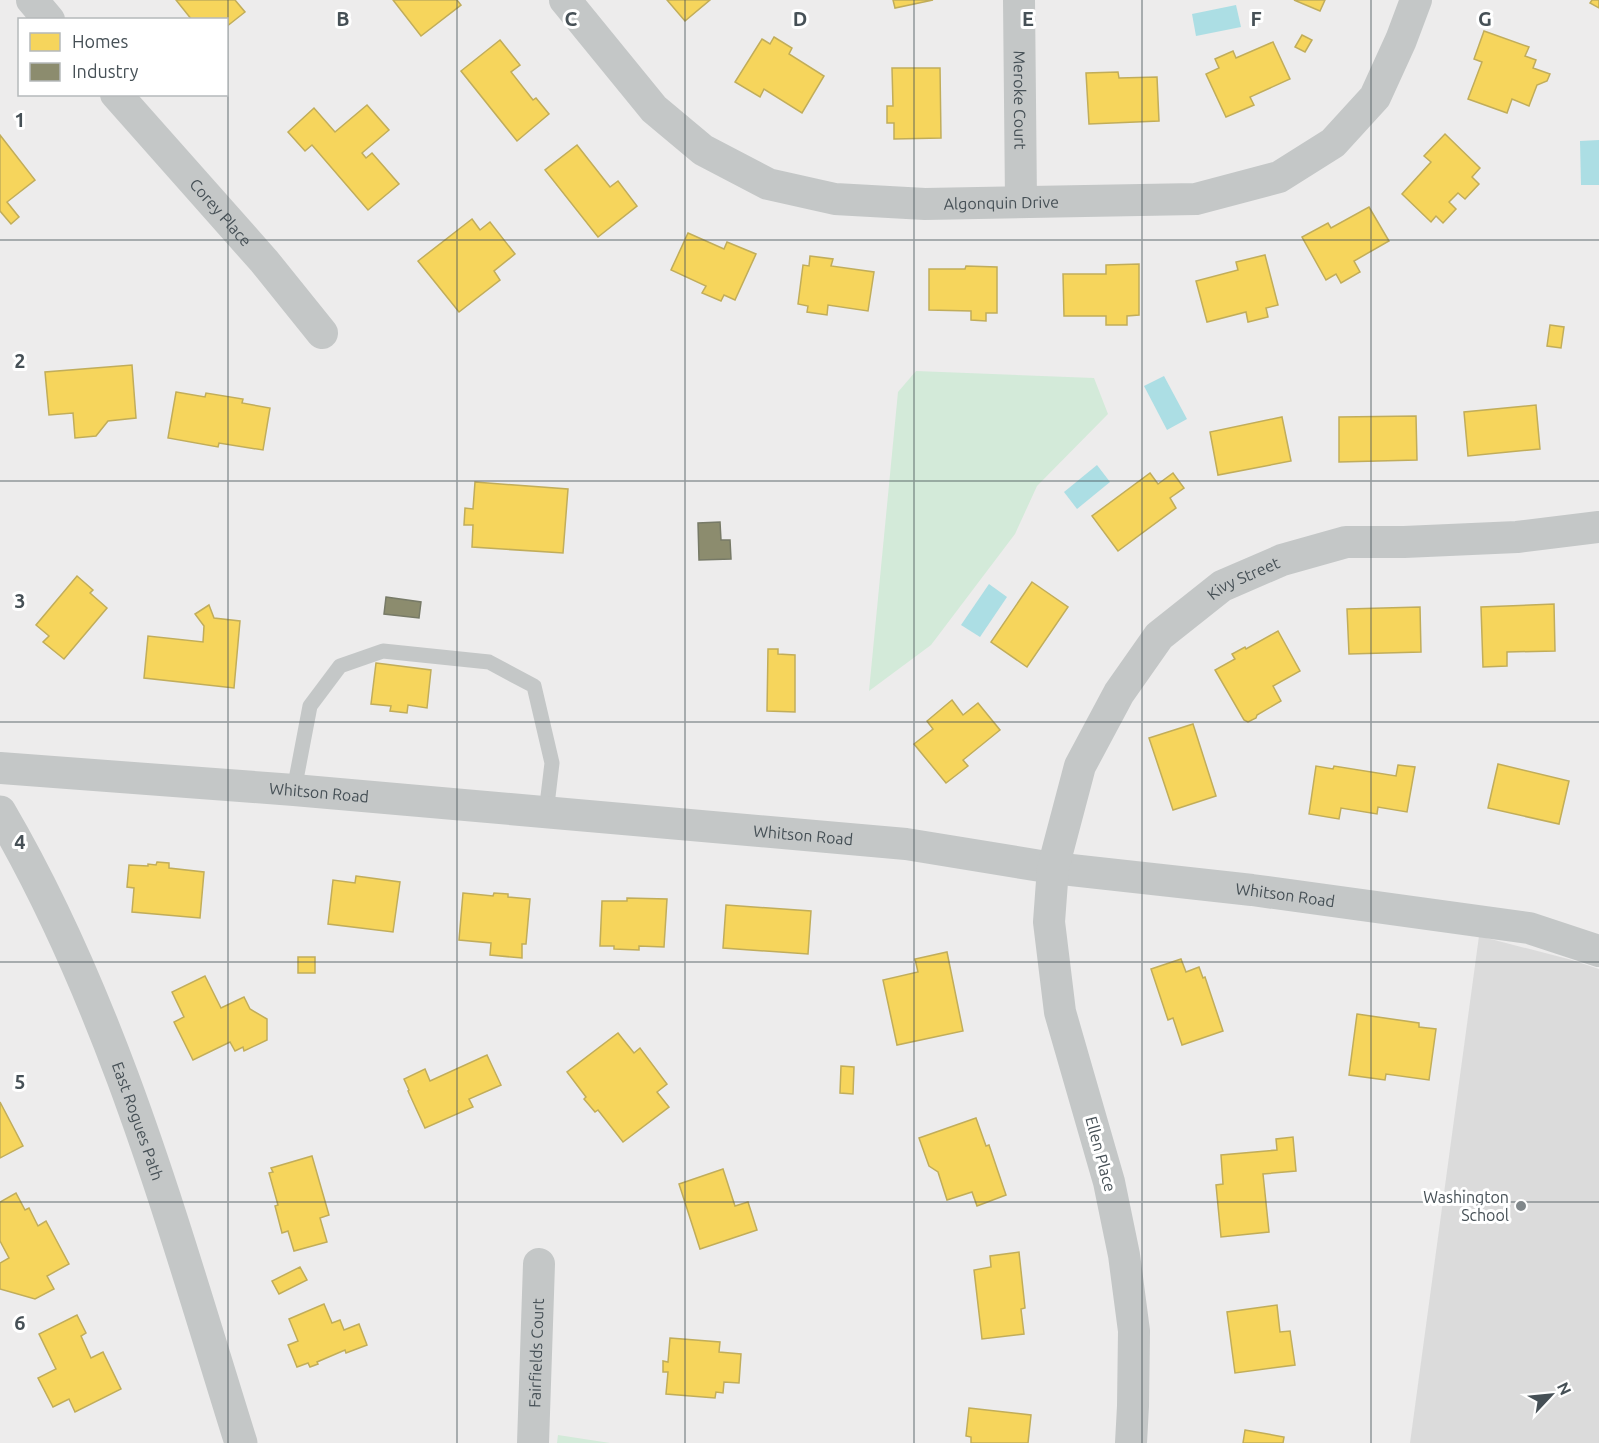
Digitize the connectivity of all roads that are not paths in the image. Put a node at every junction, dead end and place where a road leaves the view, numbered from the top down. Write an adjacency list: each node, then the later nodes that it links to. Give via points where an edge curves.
1 (32, 0): 5 (street)
2 (565, 0): 7 (street, Algonquin Drive, via 654,109 703,150 768,184 835,199 925,204)
3 (1019, 0): 7 (street, Meroke Court)
4 (1416, 0): 7 (street, Algonquin Drive, via 1376,97 1333,143 1279,177 1196,199)
5 (47, 18)
6 (118, 96): 8 (street, Corey Place, via 264,261)
7 (1021, 201)
8 (322, 333)
9 (1599, 527): 14 (street, Kivy Street, via 1517,537 1346,542 1282,560 1222,586 1160,636 1119,693 1080,766)
10 (0, 768): 11 (street, Whitson Road)
11 (294, 790): 13 (street, Whitson Road); 13 (lane, via 310,706 340,666 383,651 489,662 534,686 552,763)
12 (0, 812): 17 (street, East Rogues Path, via 29,862 91,999 151,1153)
13 (546, 813): 14 (street, Whitson Road, via 906,844)
14 (1053, 868): 15 (street, Whitson Road, via 1252,890 1529,928); 19 (street, Ellen Place, via 1049,922 1060,1012 1109,1182 1124,1255 1134,1331)
15 (1599, 951)
16 (539, 1264): 18 (street, Fairfields Court)
17 (241, 1443)
18 (533, 1443)
19 (1131, 1443)

